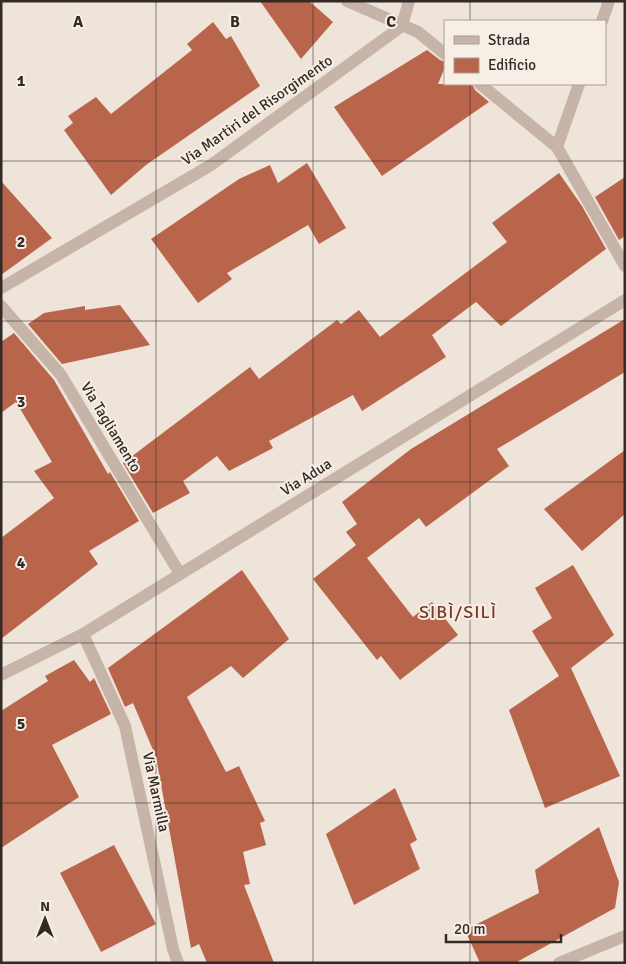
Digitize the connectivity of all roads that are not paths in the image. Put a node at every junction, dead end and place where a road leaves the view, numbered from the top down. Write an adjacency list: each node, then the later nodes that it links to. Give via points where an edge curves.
1 (347, 1): 5 (street)
2 (409, 1): 5 (street)
3 (609, 1): 4 (street)
4 (602, 20)
5 (402, 26): 6 (street, via 418,32); 11 (street, Via Martiri del Risorgimento, via 211,165)
6 (444, 53)
7 (481, 85): 9 (street)
8 (579, 85): 9 (street)
9 (557, 147): 10 (street)
10 (625, 266)
11 (1, 288)
12 (625, 300): 14 (street, Via Adua)
13 (1, 306): 14 (street, Via Tagliamento, via 62,375)
14 (180, 574): 15 (street, Via Adua)
15 (83, 634): 16 (street, Via Adua); 18 (street, Via Marmilla, via 125,726)
16 (1, 675)
17 (625, 936): 19 (street)
18 (178, 963)
19 (559, 963)

